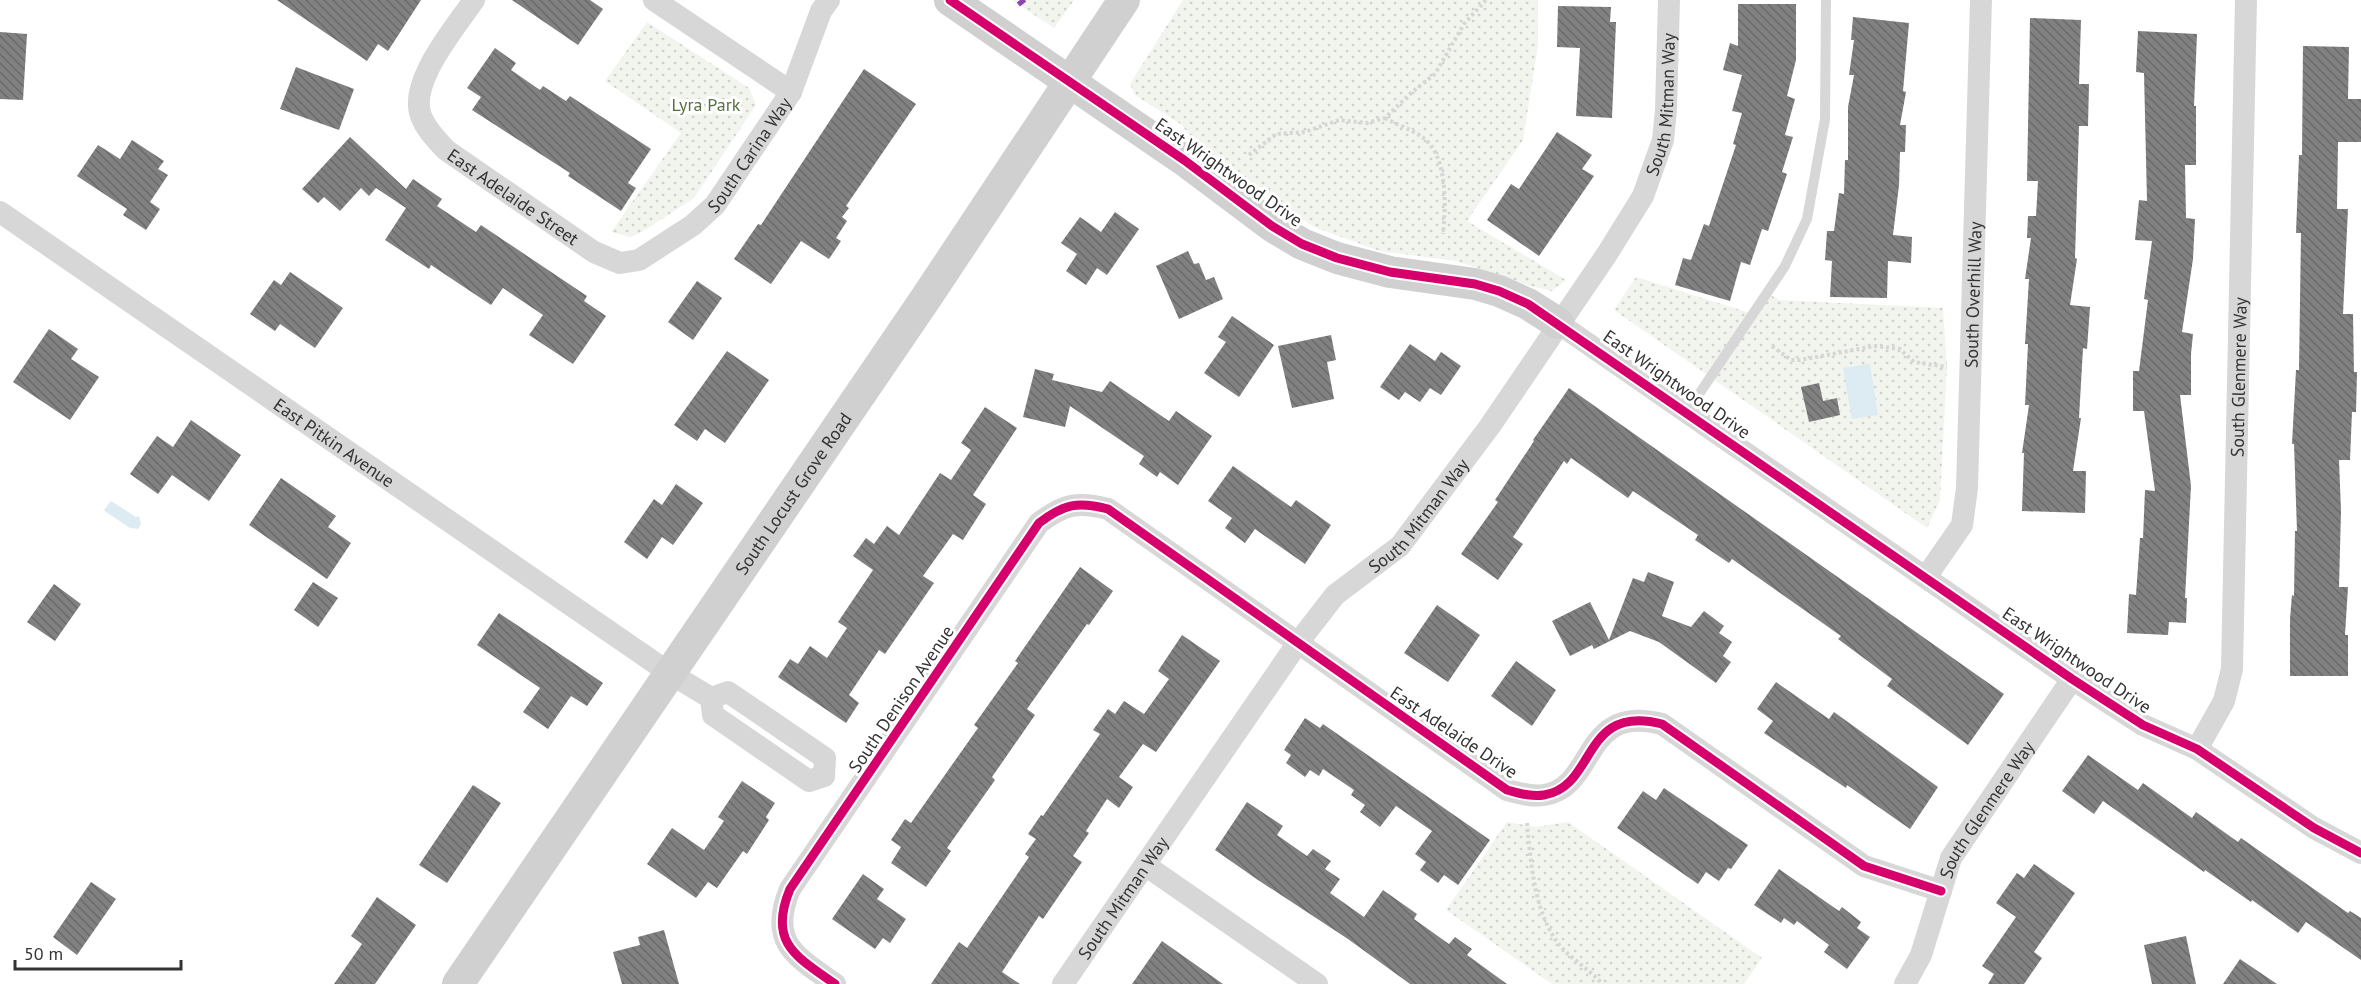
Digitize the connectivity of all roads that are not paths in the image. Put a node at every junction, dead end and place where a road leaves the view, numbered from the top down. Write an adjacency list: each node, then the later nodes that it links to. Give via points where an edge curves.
1 (474, 0): 13 (street, East Adelaide Street, via 428,68 419,94 420,115 428,131 446,150 594,252)
2 (654, 0): 11 (street)
3 (829, 0): 11 (street, South Carina Way, via 821,11)
4 (950, 0): 10 (main road, East Wrightwood Drive)
5 (1124, 0): 10 (main road, South Locust Grove Road)
6 (1669, 0): 14 (street, South Mitman Way, via 1663,140 1643,196)
7 (1826, 0): 15 (lane, via 1825,118 1807,219 1785,266)
8 (1981, 0): 17 (street, South Overhill Way, via 1967,488 1962,525)
9 (2246, 0): 21 (street, South Glenmere Way, via 2232,669 2224,701)
10 (1070, 81): 14 (main road, East Wrightwood Drive, via 1302,244 1390,272 1499,291); 19 (main road, South Locust Grove Road)
11 (791, 92): 13 (street, South Carina Way, via 715,205 693,225 639,260)
12 (0, 212): 19 (street, East Pitkin Avenue)
13 (620, 263)
14 (1558, 323): 15 (street, East Wrightwood Drive); 18 (street, South Mitman Way, via 1490,426 1400,546 1335,595)
15 (1687, 412): 17 (street, East Wrightwood Drive)
16 (1071, 505): 18 (street, East Adelaide Drive, via 1089,504 1108,510); 22 (street, South Denison Avenue, via 1054,511 1039,523)
17 (1926, 577): 20 (street, East Wrightwood Drive)
18 (1297, 644): 24 (street, South Mitman Way); 25 (street, East Adelaide Drive, via 1507,790 1545,795 1562,787 1612,727 1626,720 1644,719 1662,724 1864,866)
19 (671, 674): 22 (street, East Pitkin Avenue, via 711,698 728,692 816,751 825,758 824,776); 26 (main road, South Locust Grove Road)
20 (2072, 679): 21 (street, East Wrightwood Drive, via 2143,725); 25 (street, South Glenmere Way, via 1951,858)
21 (2197, 748): 23 (street, East Wrightwood Drive, via 2314,828)
22 (854, 797): 27 (street, South Denison Avenue, via 790,889 782,908 781,929 790,947)
23 (2361, 854)
24 (1145, 865): 28 (street, South Mitman Way); 29 (street)
25 (1941, 891): 30 (street, South Glenmere Way, via 1921,955)
26 (458, 984)
27 (835, 984)
28 (1063, 984)
29 (1317, 984)
30 (1905, 984)

